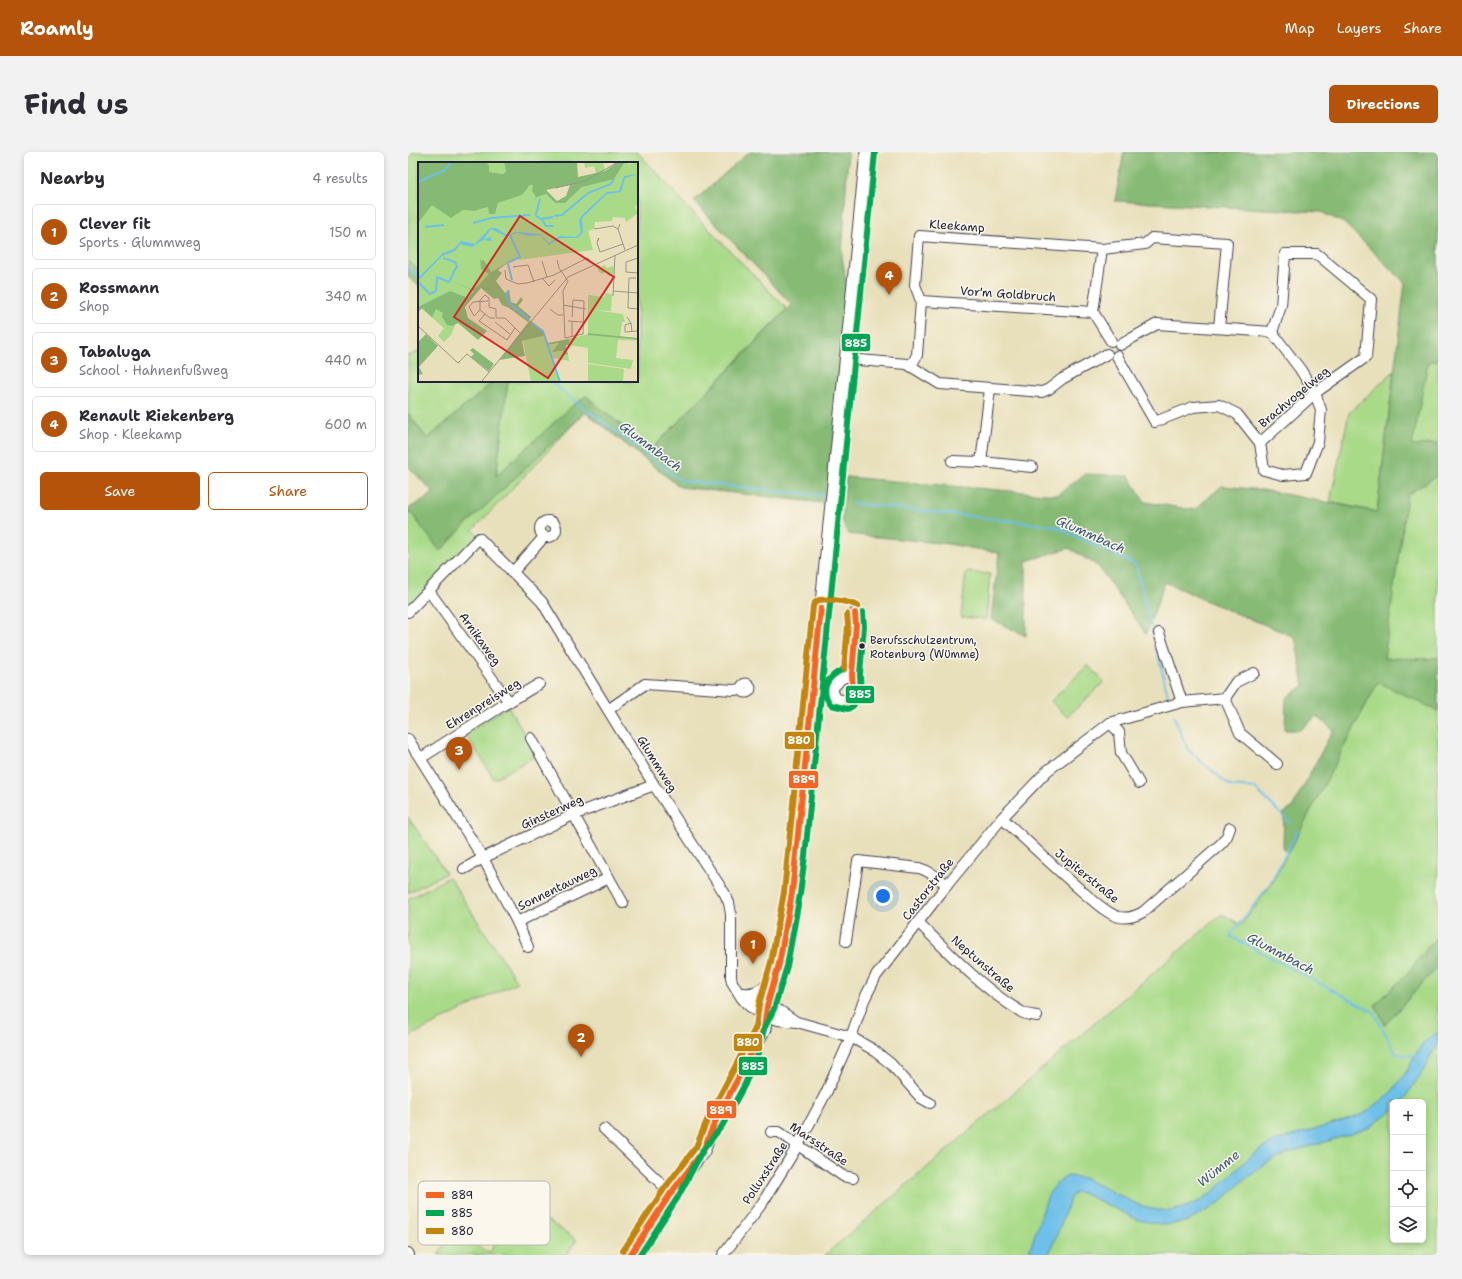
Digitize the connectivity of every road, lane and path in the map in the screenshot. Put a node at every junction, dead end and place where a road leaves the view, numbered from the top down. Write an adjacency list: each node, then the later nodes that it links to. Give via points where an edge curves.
1 (867, 152): 10 (main road)
2 (1102, 249): 3 (street, Kleekamp, via 919,236 915,285); 4 (street); 5 (street, via 1145,244 1152,238 1227,243)
3 (921, 301): 4 (street, Vor'm Goldbruch); 11 (street, Kleekamp, via 917,355)
4 (1093, 312): 7 (street)
5 (1219, 328): 6 (street); 8 (street, via 1157,324)
6 (1272, 332): 13 (street); 13 (street, Brachvogelweg, via 1281,306 1285,254 1317,254 1371,299 1366,357)
7 (1111, 341): 8 (street); 9 (street, via 1105,346)
8 (1120, 345): 9 (street, via 1121,351)
9 (1112, 355): 12 (street, via 1062,379 1042,392); 14 (street, via 1155,422 1193,407 1219,405 1238,414)
10 (847, 359): 11 (street); 51 (main road, via 797,855)
11 (911, 366): 12 (street, via 940,384)
12 (990, 389): 16 (street)
13 (1315, 393): 14 (street, Brachvogelweg); 14 (street, via 1320,410 1318,442 1306,473 1283,475 1264,470)
14 (1260, 443)
15 (952, 462): 16 (street)
16 (981, 462): 17 (street)
17 (1032, 467)
18 (544, 537): 19 (street)
19 (512, 573): 20 (street, Glummweg, via 479,538); 31 (street, Glummweg, via 542,602)
20 (429, 591): 21 (street); 29 (street, Arnikaweg)
21 (408, 612)
22 (855, 613): 25 (street, via 856,641)
23 (1159, 633): 30 (street)
24 (1254, 673): 28 (street, via 1236,682)
25 (852, 674)
26 (540, 684): 29 (street, Ehrenpreisweg)
27 (741, 689): 31 (street, via 645,684)
28 (1225, 698): 30 (street); 36 (street, via 1240,733)
29 (509, 702): 35 (street, Ehrenpreisweg)
30 (1182, 702): 32 (street)
31 (608, 710): 38 (street, Glummweg)
32 (1110, 723): 37 (street, via 1119,732 1121,754); 40 (street, Castorstraße, via 1047,770)
33 (531, 738): 39 (street, Sonnentauweg)
34 (408, 739): 35 (street, Sonnentauweg)
35 (421, 758): 42 (street, Sonnentauweg)
36 (1277, 764)
37 (1139, 783)
38 (654, 785): 39 (street, Ginsterweg); 52 (street, Glummweg, via 710,869 729,903 732,925 730,970)
39 (573, 816): 42 (street, Ginsterweg); 44 (street, Sonnentauweg)
40 (1002, 818): 41 (street, Jupiterstraße, via 1095,903 1122,918 1143,912 1222,843); 45 (street, Castorstraße)
41 (1230, 828)
42 (483, 858): 43 (street, Ginsterweg); 47 (street, Sonnentauweg)
43 (464, 869)
44 (609, 878): 46 (street, Sonnentauweg); 47 (street, Sonnentauweg)
45 (947, 885): 48 (street, Castorstraße); 49 (street, via 934,874 919,868 858,862)
46 (623, 904)
47 (517, 922): 50 (street, Sonnentauweg)
48 (918, 922): 55 (street, Neptunstraße, via 995,994 1020,1012); 56 (street, Castorstraße, via 869,988)
49 (846, 941)
50 (528, 947)
51 (777, 973): 53 (street, via 758,991); 54 (main road)
52 (735, 987): 53 (street); 54 (street, Glummweg, via 747,1004)
53 (743, 993): 54 (street)
54 (765, 1013): 56 (street, via 780,1011 796,1022); 62 (main road, via 764,1029 715,1122 703,1151)
55 (1037, 1016)
56 (851, 1037): 57 (street, via 891,1064 921,1098); 60 (street, Polluxstraße)
57 (930, 1103)
58 (604, 1129): 62 (street)
59 (771, 1132): 60 (street, Marsstraße, via 779,1132)
60 (798, 1145): 61 (street, Marsstraße, via 842,1176); 64 (street, Polluxstraße, via 763,1202)
61 (853, 1178)
62 (671, 1193): 63 (main road)
63 (630, 1255)
64 (723, 1255)

